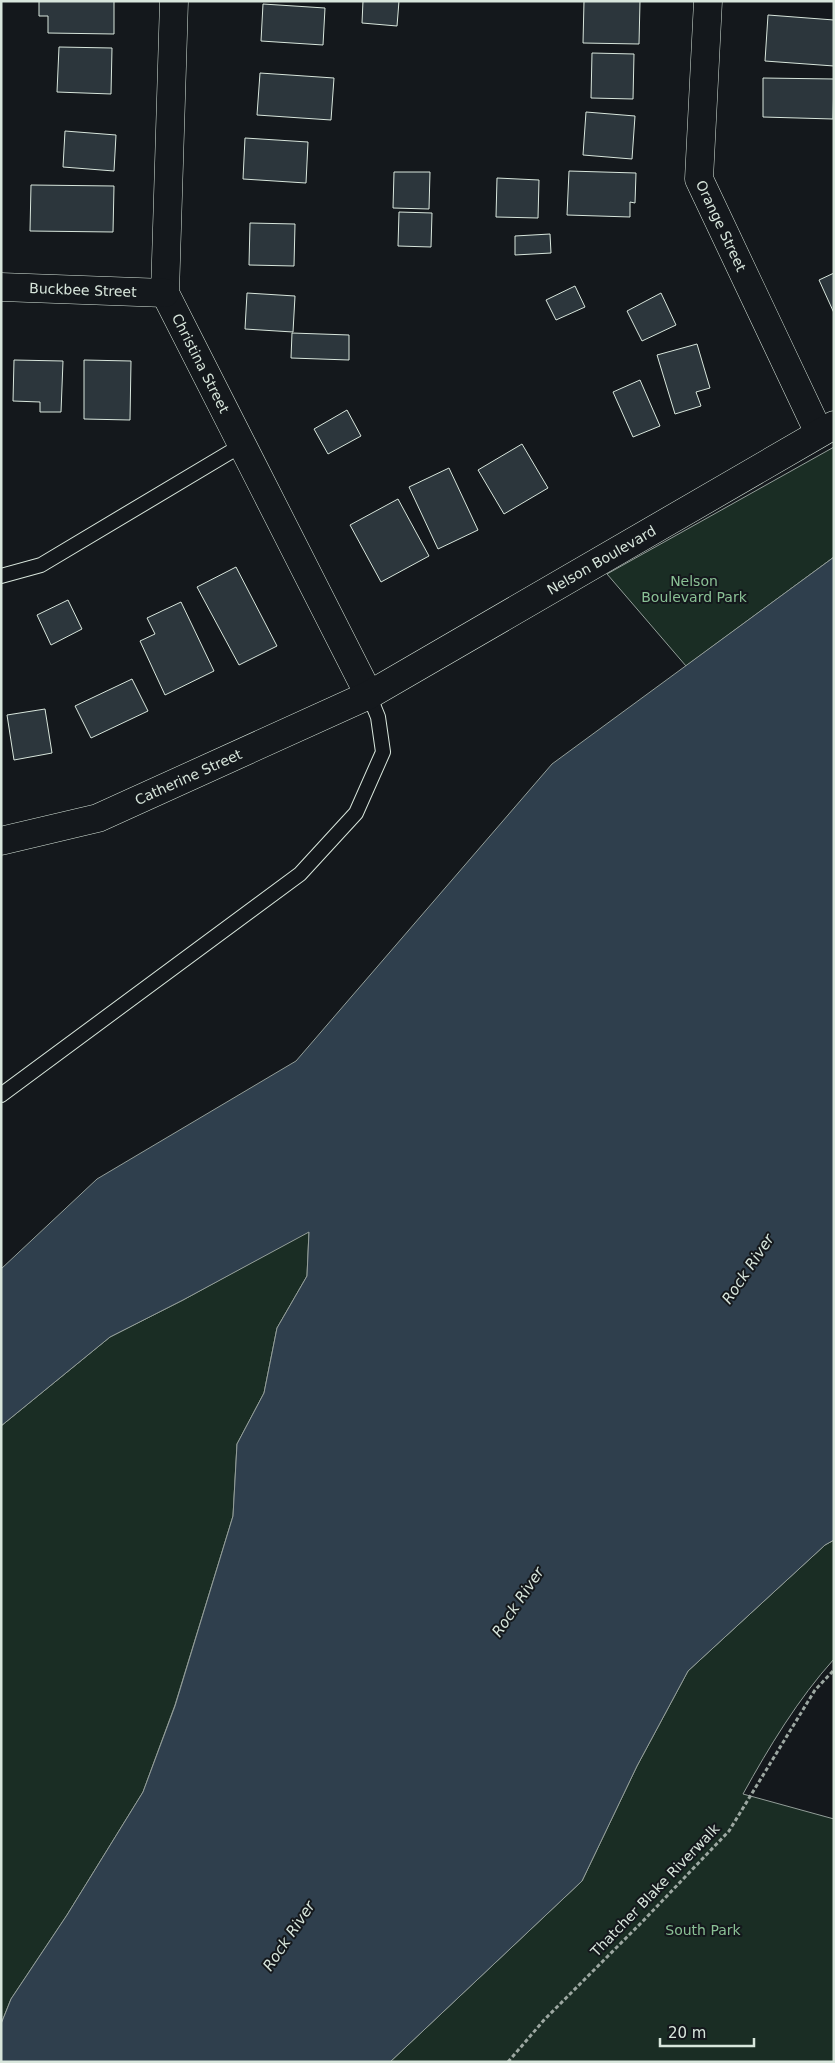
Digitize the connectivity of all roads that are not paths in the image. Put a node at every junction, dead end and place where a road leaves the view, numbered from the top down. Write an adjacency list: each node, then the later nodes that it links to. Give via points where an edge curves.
1 (174, 1): 4 (street, Christina Street)
2 (708, 1): 5 (street, Orange Street, via 699,179)
3 (1, 287): 4 (street, Buckbee Street)
4 (165, 293): 6 (street, Christina Street)
5 (826, 429): 8 (street, Nelson Boulevard)
6 (242, 445): 7 (lane, via 41,566); 8 (street, Christina Street)
7 (1, 576)
8 (369, 695): 9 (street, Catherine Street, via 98,818); 10 (lane, via 378,717 383,752 356,812 300,874)
9 (1, 841)
10 (1, 1095)

